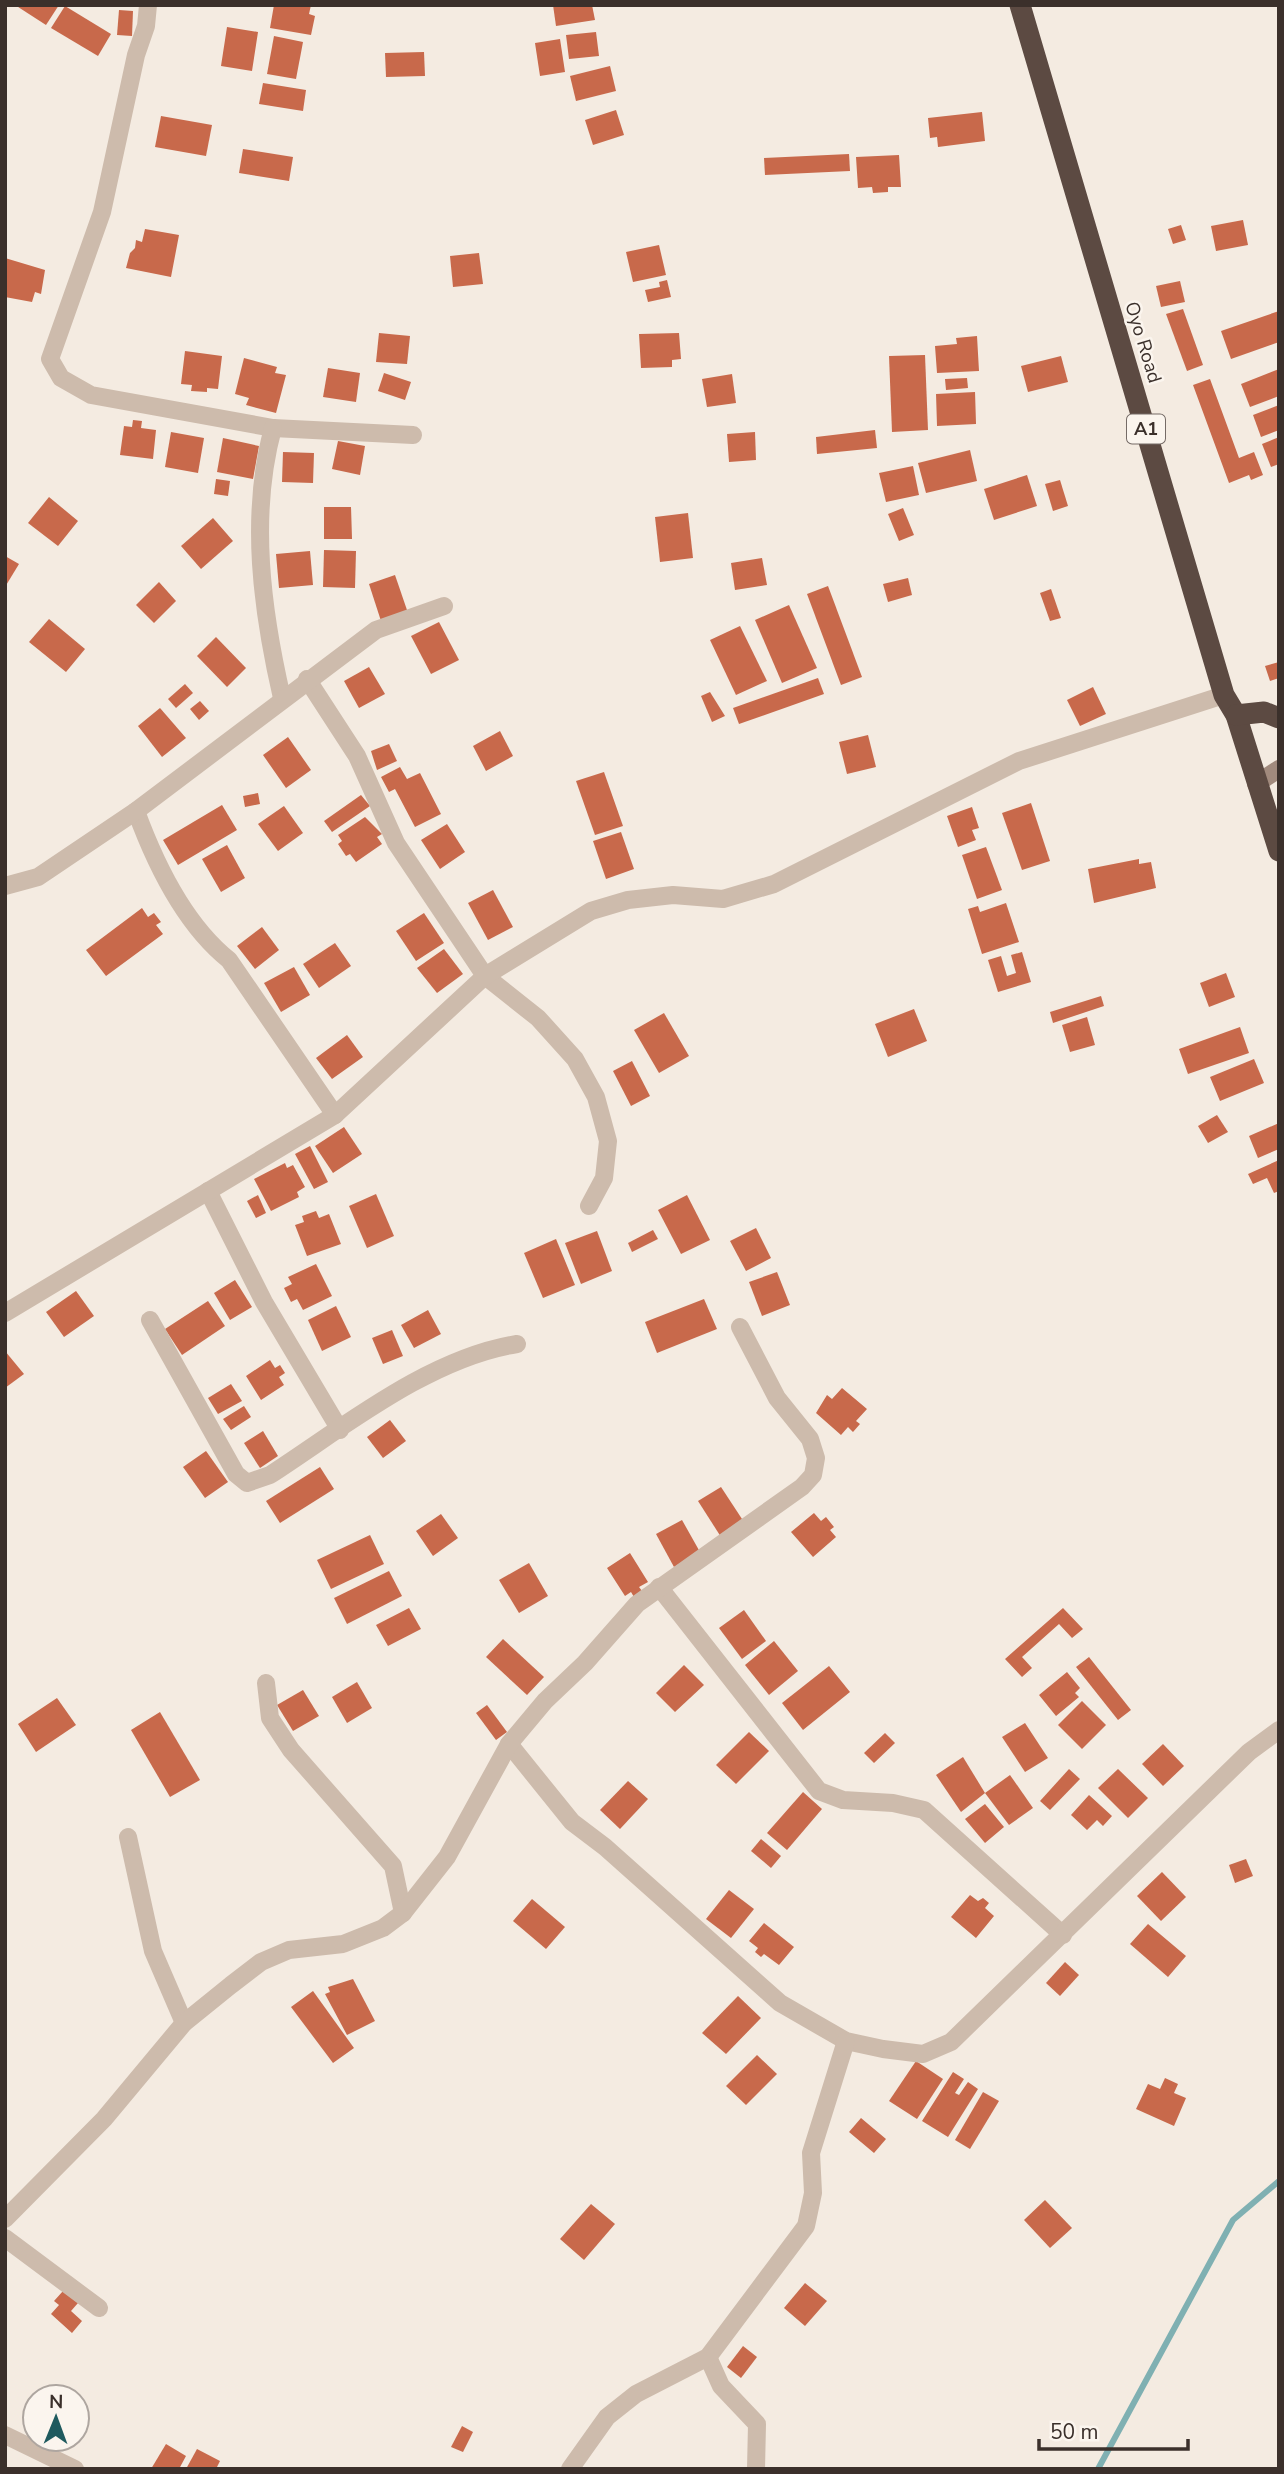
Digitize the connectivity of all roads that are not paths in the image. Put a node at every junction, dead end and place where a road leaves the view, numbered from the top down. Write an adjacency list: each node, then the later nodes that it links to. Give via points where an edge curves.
1 (148, 5): 3 (street, via 102,212 50,359 61,378 91,395)
2 (1020, 5): 7 (highway, Oyo Road / A1)
3 (273, 428): 4 (street); 8 (street, via 260,538 266,629)
4 (413, 435)
5 (444, 606): 6 (street, via 376,630)
6 (307, 679): 8 (street); 16 (street, via 357,756 396,843)
7 (1224, 695): 9 (highway, Oyo Road / A1); 16 (street, via 1019,761 774,884 723,899 673,895 628,900 591,911)
8 (282, 698): 13 (street)
9 (1236, 715): 10 (highway, via 1264,712); 12 (highway, Oyo Road / A1)
10 (1279, 718)
11 (1279, 769): 12 (street)
12 (1256, 784): 14 (highway, Oyo Road / A1)
13 (136, 811): 15 (street, via 38,877); 17 (street, via 151,852 186,910 210,945 229,960)
14 (1279, 851)
15 (5, 886)
16 (485, 976): 17 (street); 19 (street, via 538,1018 575,1059 596,1097 608,1141 604,1178)
17 (335, 1115): 18 (street)
18 (208, 1191): 20 (street); 24 (street, via 264,1302)
19 (589, 1206)
20 (5, 1312)
21 (150, 1320): 24 (street, via 236,1474 247,1483 270,1475)
22 (740, 1327): 25 (street, via 777,1398 810,1439 816,1458 813,1475 802,1488)
23 (517, 1344): 24 (street, via 483,1349 427,1375)
24 (340, 1430)
25 (659, 1587): 28 (street, via 637,1604); 31 (street, via 819,1791 843,1800 924,1810)
26 (266, 1683): 30 (street, via 270,1718 291,1750 393,1866)
27 (1279, 1730): 31 (street, via 1249,1752)
28 (509, 1744): 30 (street, via 447,1857); 33 (street, via 572,1822 780,2003)
29 (128, 1837): 32 (street, via 153,1951)
30 (403, 1913): 32 (street, via 383,1928 343,1944 289,1950 261,1962)
31 (1063, 1935): 33 (street, via 951,2042 923,2054)
32 (184, 2022): 34 (street, via 104,2119)
33 (846, 2041): 37 (street, via 811,2153 813,2193 806,2226)
34 (5, 2219)
35 (5, 2238): 36 (street)
36 (99, 2308)
37 (709, 2357): 40 (street, via 636,2395 607,2417); 41 (street, via 721,2386 757,2424)
38 (5, 2435): 39 (street)
39 (75, 2469)
40 (570, 2469)
41 (756, 2469)

